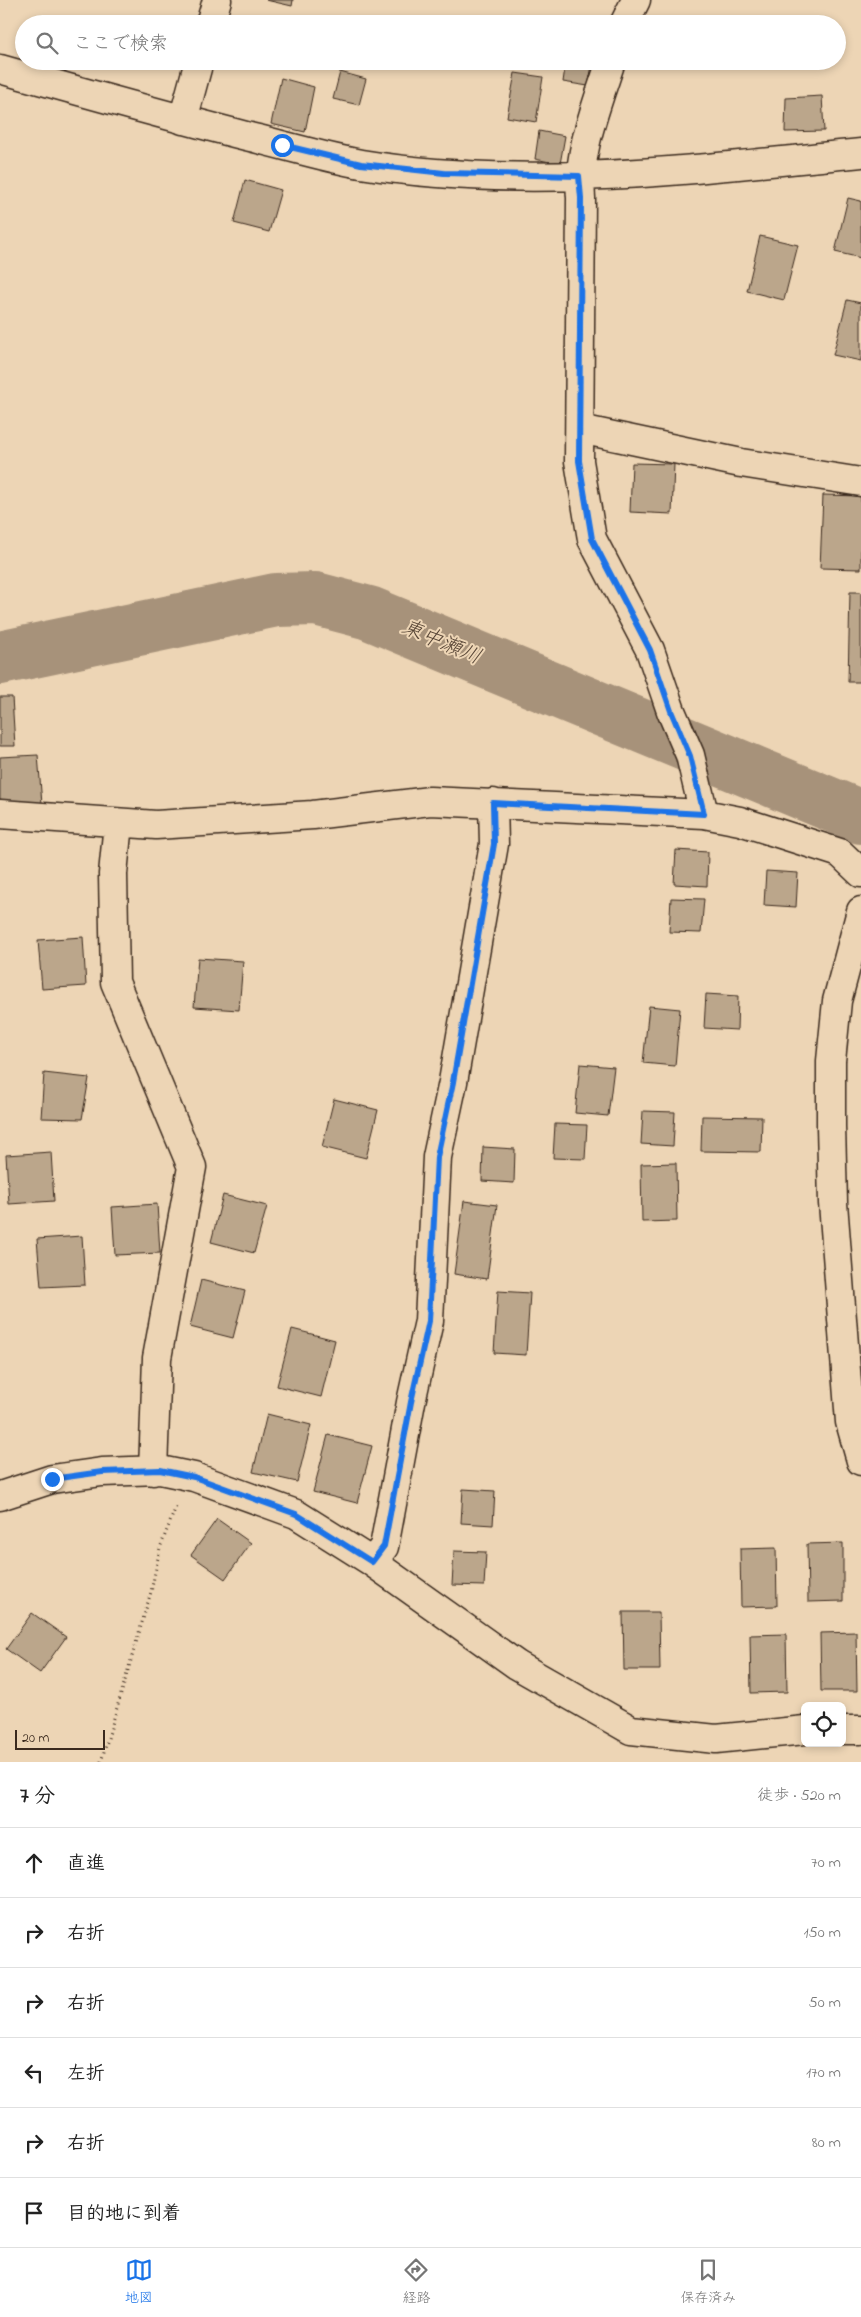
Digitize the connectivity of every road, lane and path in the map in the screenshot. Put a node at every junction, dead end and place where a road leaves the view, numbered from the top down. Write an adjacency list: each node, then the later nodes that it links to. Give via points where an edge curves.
1 (217, 0): 3 (street)
2 (636, 0): 4 (street)
3 (213, 15)
4 (628, 15)
5 (0, 69): 8 (street)
6 (196, 70): 8 (street)
7 (608, 70): 10 (street, via 592,119)
8 (182, 120): 10 (street, via 361,164 444,173)
9 (861, 153): 10 (street)
10 (579, 176): 11 (street)
11 (580, 429): 12 (street, via 741,464); 15 (street, via 579,461 592,539 650,650 685,744)
12 (861, 482)
13 (493, 803): 15 (street); 16 (street, via 430,801 313,815 156,825); 24 (street, via 494,844 437,1157 429,1321 384,1546)
14 (0, 814): 16 (street)
15 (704, 814): 17 (street, via 740,821 840,854)
16 (118, 823): 21 (street, via 112,874 115,982 192,1166 158,1358)
17 (861, 872)
18 (861, 911): 19 (street, via 837,1001 831,1061 833,1193)
19 (850, 1262): 20 (street, via 850,1422)
20 (861, 1461)
21 (154, 1471): 22 (street); 23 (street, via 102,1472 52,1479)
22 (188, 1476): 24 (street, via 296,1514); 28 (path, via 160,1548 151,1592)
23 (0, 1496)
24 (372, 1562): 25 (street, via 517,1665 631,1730 716,1739)
25 (801, 1730)
26 (846, 1730): 27 (street)
27 (861, 1730)
28 (101, 1762)

